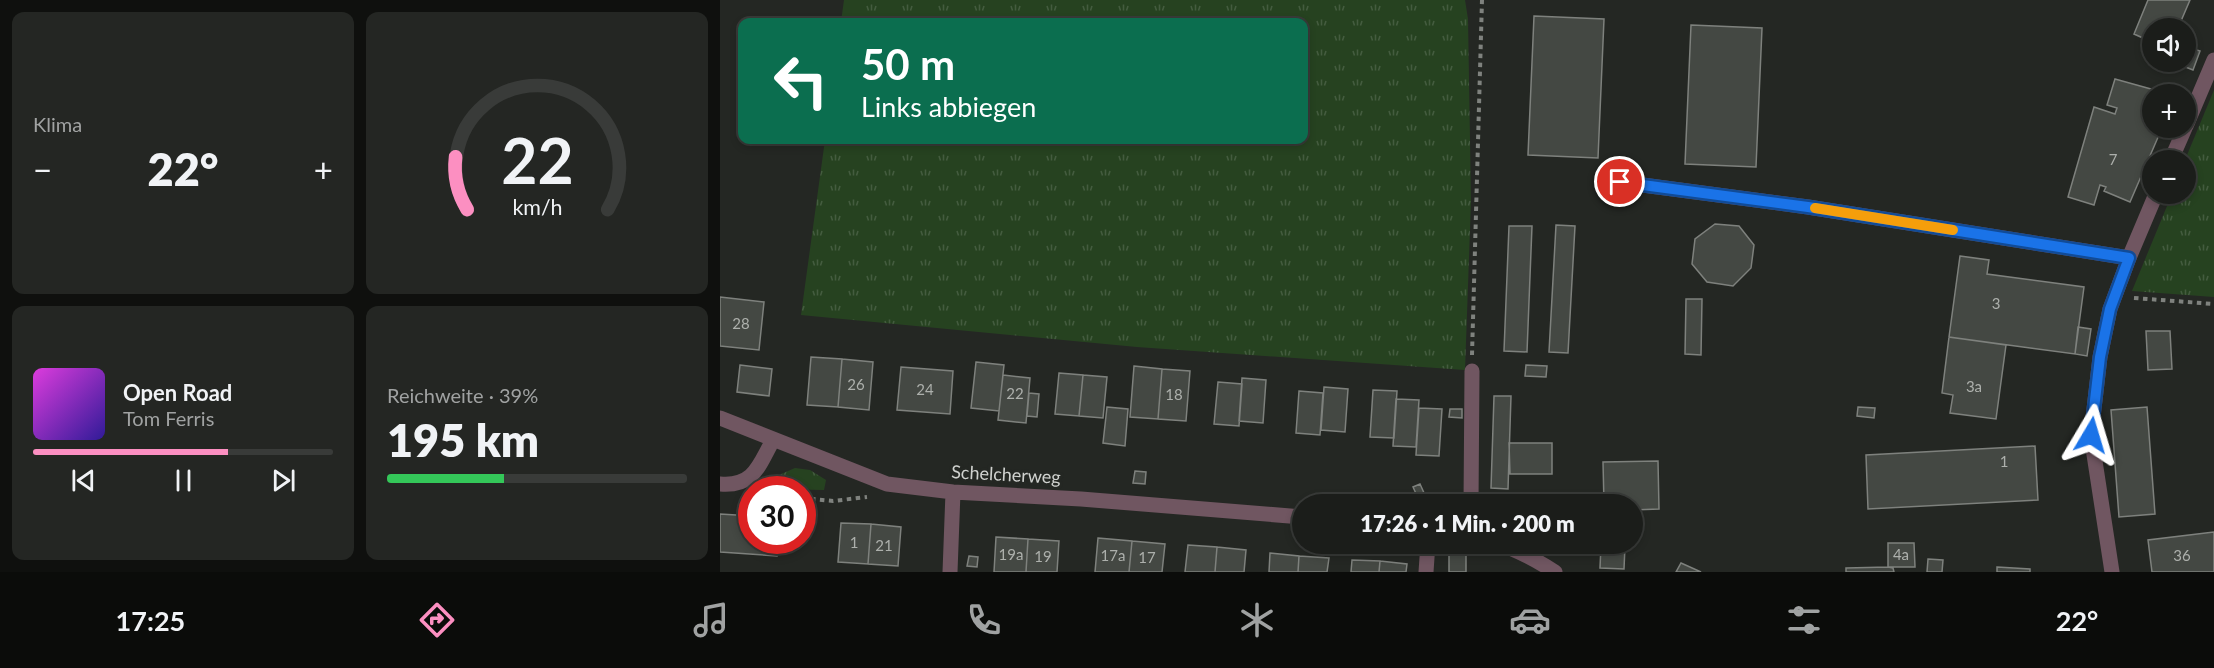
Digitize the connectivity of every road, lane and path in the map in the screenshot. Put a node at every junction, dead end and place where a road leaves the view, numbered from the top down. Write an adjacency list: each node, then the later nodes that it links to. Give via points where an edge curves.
1 (1482, 0): 9 (path)
2 (2214, 60): 3 (street)
3 (2196, 102)
4 (1620, 182): 6 (street, via 1808,207)
5 (2152, 204): 6 (street)
6 (2129, 258): 7 (street)
7 (2115, 297): 8 (path); 23 (street, via 2100,357 2091,435)
8 (2214, 304)
9 (1472, 371): 15 (street)
10 (720, 418): 11 (street, Schelcherweg)
11 (773, 440): 12 (street, via 754,474 742,483); 13 (street, Schelcherweg)
12 (720, 484)
13 (886, 484): 14 (street, Schelcherweg); 16 (path, via 873,496)
14 (953, 492): 17 (street, Schelcherweg); 20 (street)
15 (1471, 494)
16 (816, 499)
17 (1292, 516)
18 (1427, 554): 21 (street)
19 (1523, 554): 22 (street)
20 (950, 572)
21 (1426, 572)
22 (1555, 572)
23 (2112, 572)

